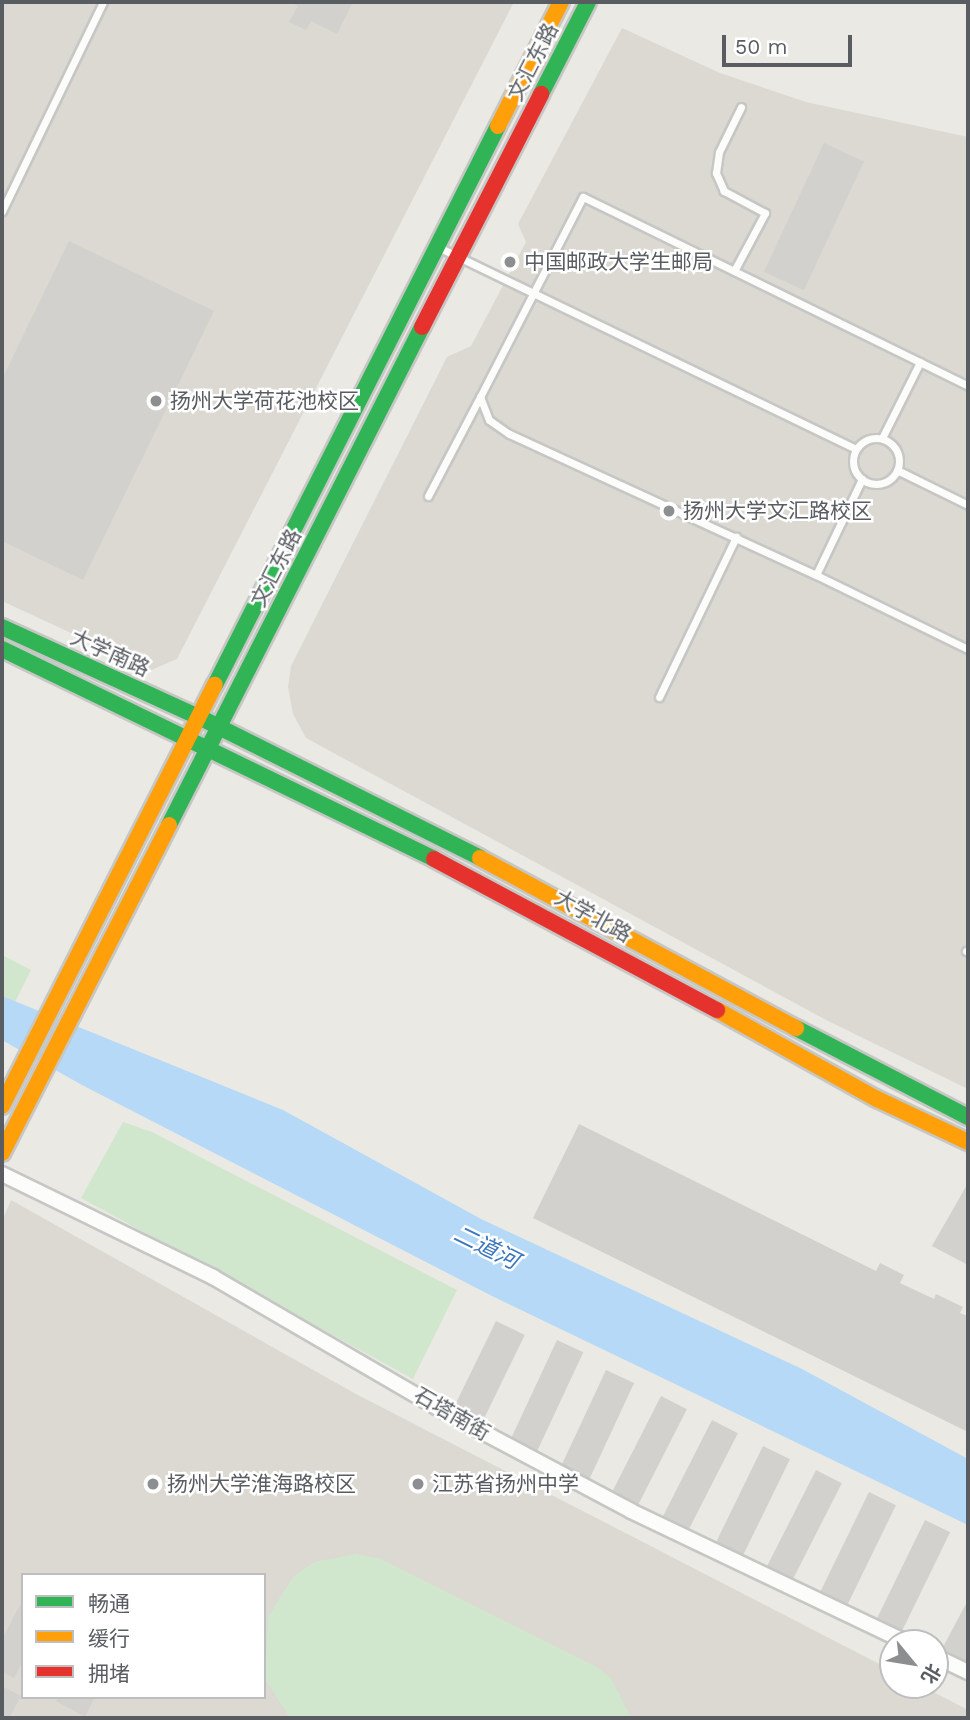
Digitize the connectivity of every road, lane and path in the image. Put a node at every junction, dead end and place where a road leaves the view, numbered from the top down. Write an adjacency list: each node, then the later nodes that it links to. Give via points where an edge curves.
1 (103, 2): 5 (lane)
2 (561, 2): 6 (main road, 文汇东路)
3 (588, 2): 7 (main road, 文汇东路)
4 (741, 107): 8 (lane, via 719,152 716,173 724,191 765,213)
5 (2, 211)
6 (436, 247): 7 (lane); 25 (main road, 文汇东路)
7 (457, 257): 9 (lane); 26 (main road, 文汇东路)
8 (734, 271): 9 (lane, via 583,197); 10 (lane)
9 (534, 294): 12 (lane); 14 (lane)
10 (919, 362): 11 (lane); 13 (lane)
11 (968, 386)
12 (480, 397): 17 (lane); 19 (lane, via 489,420 509,434)
13 (882, 438): 14 (lane, via 867,440); 15 (lane, via 895,448)
14 (856, 449): 16 (lane, via 854,466)
15 (897, 470): 16 (lane, via 878,484); 18 (lane)
16 (862, 479): 20 (lane)
17 (428, 496)
18 (968, 505)
19 (736, 537): 20 (lane); 24 (lane)
20 (816, 575): 23 (lane)
21 (2, 627): 25 (main road, 大学南路)
22 (2, 649): 27 (main road, 大学南路)
23 (968, 649)
24 (659, 697)
25 (201, 718): 26 (main road, 大学北路); 27 (main road, 文汇东路)
26 (219, 728): 28 (main road, 文汇东路); 30 (main road, 大学北路, via 542,889 896,1083)
27 (191, 738): 28 (main road, 大学北路); 29 (main road, 文汇东路)
28 (210, 747): 31 (main road, 大学北路, via 527,904 877,1099); 32 (main road, 文汇东路)
29 (2, 1106)
30 (968, 1117)
31 (968, 1142)
32 (2, 1153)
33 (2, 1174): 34 (street, 石塔南街, via 213,1277 447,1413 631,1511)
34 (879, 1629)
35 (949, 1663): 36 (street)
36 (968, 1672)

